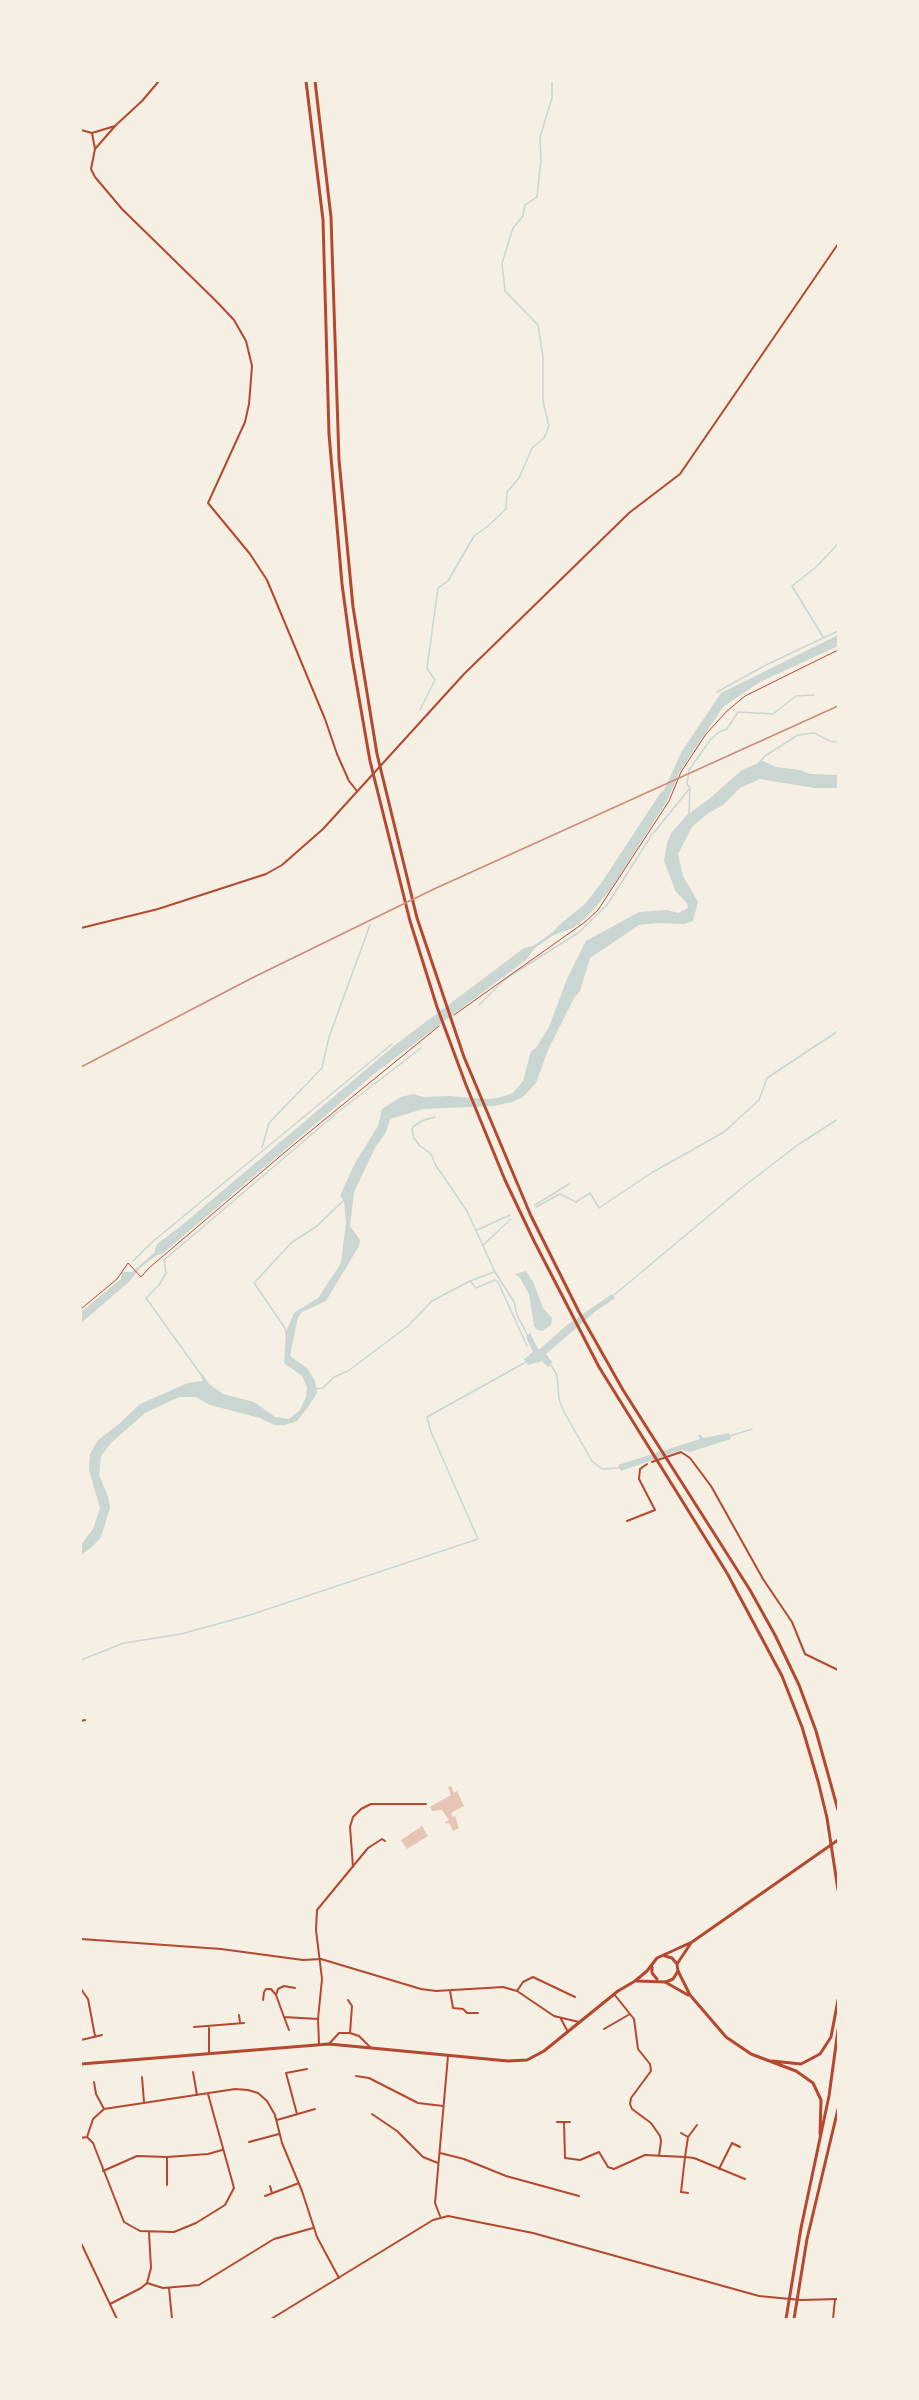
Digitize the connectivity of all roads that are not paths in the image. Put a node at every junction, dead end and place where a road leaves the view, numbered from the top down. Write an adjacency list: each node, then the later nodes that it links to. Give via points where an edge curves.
1 (159, 81): 4 (street)
2 (306, 81): 22 (main road, via 323,220 329,434 337,538 370,760 410,921 444,1028 526,1227 579,1330 739,1594 788,1691 823,1799)
3 (315, 81): 18 (main road, via 332,225 337,413 353,607 377,754 417,918 475,1087 531,1216 586,1326 750,1590 784,1653 816,1731)
4 (116, 125): 6 (street); 7 (street)
5 (81, 130): 6 (street)
6 (92, 133): 7 (street)
7 (95, 149): 9 (street, via 91,169 95,177 122,209 217,302 246,341 252,366 245,422 208,503 267,580 341,763)
8 (838, 244): 9 (street, via 680,474 629,513 464,674)
9 (357, 791): 10 (street, via 323,829 266,874 158,909)
10 (81, 928)
11 (652, 1462): 14 (street, via 681,1452 690,1458 711,1486 792,1622 805,1654)
12 (647, 1464): 13 (street, via 640,1469 639,1479 655,1510)
13 (627, 1521)
14 (838, 1670)
15 (85, 1720): 16 (street)
16 (81, 1721)
17 (426, 1804): 21 (street, via 371,1804 361,1809 350,1827)
18 (838, 1810)
19 (838, 1840): 24 (main road)
20 (385, 1841): 21 (street, via 368,1848)
21 (352, 1867): 26 (street, via 317,1910)
22 (838, 1890)
23 (81, 1939): 26 (street)
24 (692, 1942): 25 (main road); 27 (main road)
25 (665, 1956): 27 (main road); 28 (main road, via 657,1958)
26 (321, 1959): 34 (street, via 421,1989); 47 (street)
27 (677, 1964): 29 (main road)
28 (653, 1965): 30 (main road); 31 (main road, via 653,1975)
29 (678, 1971): 31 (main road, via 673,1979); 38 (main road)
30 (635, 1981): 31 (main road); 36 (main road)
31 (663, 1982): 38 (main road)
32 (295, 1988): 37 (street, via 284,1986)
33 (81, 1989): 58 (street, via 88,1999)
34 (450, 1991): 35 (street, via 494,1986); 43 (street, via 453,2008)
35 (517, 1991): 39 (street, via 532,1975); 48 (street)
36 (614, 1994): 44 (street); 49 (main road)
37 (276, 1995): 40 (street, via 266,1989); 46 (street)
38 (690, 1995): 65 (main road, via 726,2037)
39 (575, 1997)
40 (264, 2000)
41 (348, 2000): 56 (street, via 352,2006)
42 (838, 2000): 65 (main road, via 831,2037 820,2054 801,2064)
43 (478, 2013)
44 (630, 2013): 53 (street); 100 (street, via 638,2049 651,2071 630,2104 660,2136)
45 (239, 2015): 50 (street, via 242,2023)
46 (284, 2017): 47 (street); 52 (street)
47 (318, 2019): 60 (street)
48 (561, 2019): 49 (street); 55 (street)
49 (581, 2022): 55 (main road)
50 (209, 2026): 51 (street); 63 (street)
51 (194, 2027)
52 (289, 2030)
53 (604, 2030)
54 (838, 2030): 94 (main road)
55 (568, 2032): 64 (main road, via 538,2055 523,2061)
56 (350, 2033): 61 (street, via 339,2033); 62 (street)
57 (102, 2035): 58 (street)
58 (95, 2036): 59 (street)
59 (81, 2040)
60 (319, 2044): 61 (main road); 63 (main road)
61 (329, 2044): 62 (main road)
62 (371, 2048): 64 (main road)
63 (209, 2052): 66 (main road)
64 (448, 2056): 77 (street)
65 (770, 2061): 94 (main road, via 805,2075 815,2086 822,2107)
66 (81, 2064)
67 (307, 2069): 81 (street, via 286,2073)
68 (193, 2072): 75 (street)
69 (369, 2072): 72 (street)
70 (356, 2076): 72 (street)
71 (142, 2077): 76 (street)
72 (369, 2078): 77 (street, via 418,2103)
73 (94, 2082): 78 (street)
74 (208, 2094): 75 (street); 83 (street, via 240,2088 253,2091 267,2101); 98 (street)
75 (197, 2095): 76 (street)
76 (144, 2102): 78 (street)
77 (443, 2106): 99 (street)
78 (104, 2109): 90 (street, via 93,2119)
79 (315, 2109): 81 (street)
80 (838, 2109): 131 (main road, via 807,2239)
81 (297, 2114): 83 (street)
82 (372, 2114): 103 (street, via 397,2131 423,2157)
83 (277, 2120): 89 (street)
84 (557, 2122): 85 (street)
85 (564, 2122): 86 (street); 100 (street, via 563,2155 569,2160 599,2152 608,2167 614,2169 645,2155)
86 (570, 2122)
87 (697, 2125): 91 (street)
88 (681, 2133): 91 (street)
89 (279, 2134): 95 (street); 107 (street)
90 (87, 2137): 92 (street); 105 (street)
91 (688, 2137): 102 (street)
92 (81, 2138)
93 (727, 2140): 96 (street)
94 (820, 2140): 130 (main road)
95 (249, 2142)
96 (732, 2143): 97 (street); 104 (street)
97 (740, 2147)
98 (223, 2150): 101 (street); 118 (street, via 234,2188 225,2205 174,2232)
99 (440, 2153): 103 (street); 115 (street)
100 (659, 2156): 102 (street)
101 (166, 2157): 105 (street, via 137,2156); 108 (street)
102 (685, 2157): 104 (street); 111 (street)
103 (438, 2163): 116 (street, via 435,2203)
104 (719, 2169): 106 (street)
105 (103, 2171): 118 (street, via 124,2222 133,2229)
106 (745, 2179)
107 (299, 2183): 112 (street); 117 (street)
108 (167, 2185)
109 (270, 2186): 112 (street)
110 (676, 2192): 111 (street)
111 (681, 2192): 113 (street)
112 (272, 2193): 114 (street)
113 (688, 2193)
114 (265, 2196)
115 (579, 2196)
116 (440, 2217): 122 (street); 125 (street, via 452,2216 533,2233 759,2296 801,2301)
117 (313, 2228): 121 (street); 122 (street)
118 (149, 2232): 123 (street, via 151,2268)
119 (264, 2239): 121 (street)
120 (81, 2243): 126 (street)
121 (267, 2243): 124 (street, via 199,2285)
122 (339, 2278): 129 (street)
123 (147, 2283): 124 (street); 126 (street)
124 (169, 2288): 128 (street)
125 (837, 2299): 132 (street)
126 (110, 2304): 127 (street)
127 (117, 2319)
128 (172, 2319)
129 (272, 2319)
130 (786, 2319)
131 (794, 2319)
132 (833, 2319)

